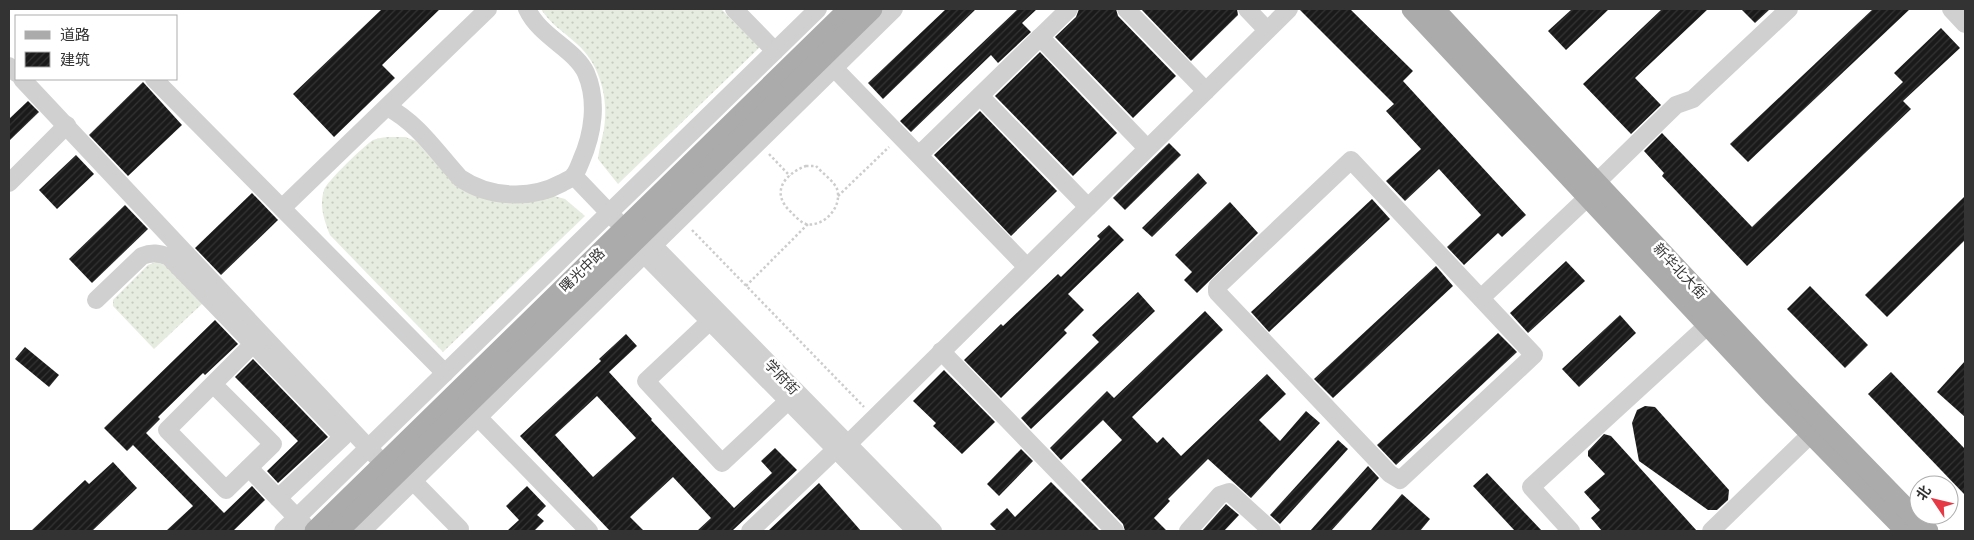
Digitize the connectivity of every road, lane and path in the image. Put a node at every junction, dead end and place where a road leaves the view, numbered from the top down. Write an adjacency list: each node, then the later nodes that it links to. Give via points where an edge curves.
1 (488, 9): 25 (street)
2 (527, 9): 31 (street, via 538,26 574,57 585,72 592,94 593,120 588,145)
3 (734, 9): 19 (street)
4 (818, 9): 19 (street)
5 (849, 9): 41 (main road, 曙光中路)
6 (872, 9): 41 (main road, 曙光中路)
7 (894, 9): 20 (street)
8 (1069, 9): 18 (street)
9 (1126, 9): 23 (street)
10 (1246, 9): 17 (street)
11 (1289, 9): 17 (street)
12 (1412, 9): 34 (main road, 新华北大街)
13 (1434, 9): 34 (main road, 新华北大街)
14 (1789, 9): 34 (street, via 1694,99 1676,105)
15 (1951, 9): 16 (street)
16 (1965, 24)
17 (1268, 30): 23 (street)
18 (1040, 38): 24 (street); 29 (street)
19 (775, 51): 38 (street)
20 (834, 68): 27 (street); 28 (street)
21 (23, 80): 26 (street)
22 (155, 80): 37 (street)
23 (1206, 91): 29 (street)
24 (980, 96): 30 (street); 36 (street)
25 (387, 107): 31 (street, via 413,125 468,184 523,195 550,189); 37 (street)
26 (67, 125): 33 (street); 57 (street)
27 (900, 136): 30 (street); 35 (path)
28 (758, 142): 32 (path); 39 (street)
29 (1147, 148): 36 (street)
30 (919, 155): 42 (street)
31 (574, 176): 38 (street)
32 (790, 176): 35 (path, via 798,169 816,166 835,185); 40 (path, via 781,186 781,200)
33 (9, 183)
34 (1592, 190): 44 (street); 47 (main road, 新华北大街); 79 (main road, 新华北大街)
35 (838, 196): 40 (path, via 835,208 824,220)
36 (1088, 207): 42 (street)
37 (282, 208): 50 (street)
38 (609, 212): 41 (street); 50 (street)
39 (680, 219): 41 (street); 43 (path)
40 (808, 224): 43 (path)
41 (636, 237): 46 (street, 学府街); 53 (main road, 曙光中路); 56 (street, 学府街); 58 (main road, 曙光中路)
42 (1027, 267): 49 (street)
43 (746, 286): 54 (path)
44 (1481, 298): 44 (street, via 1534,355 1400,480 1217,292 1218,287 1351,160)
45 (96, 300): 48 (street, via 142,256 158,253 169,257)
46 (710, 321): 52 (street, 学府街); 52 (street, via 646,381 722,463)
47 (1708, 325): 55 (main road, 新华北大街); 76 (street, via 1531,487)
48 (253, 344): 51 (street); 61 (street, via 343,437)
49 (941, 352): 54 (street); 73 (street)
50 (445, 373): 57 (street)
51 (213, 384): 59 (street, via 273,444); 59 (street, via 167,430 226,490)
52 (788, 401): 56 (street, 学府街)
53 (472, 412): 60 (street); 67 (main road, 曙光中路); 69 (street)
54 (874, 418): 56 (street)
55 (1811, 434): 77 (street); 78 (main road, 新华北大街)
56 (842, 447): 70 (street); 71 (street, 学府街); 72 (street, 学府街)
57 (368, 448): 58 (street); 62 (street)
58 (384, 464): 66 (main road, 曙光中路)
59 (249, 468): 61 (street)
60 (414, 481): 63 (street); 68 (street)
61 (278, 498): 62 (street)
62 (297, 518): 64 (street); 65 (street)
63 (460, 529)
64 (283, 531)
65 (310, 531)
66 (315, 531)
67 (338, 531)
68 (362, 531)
69 (589, 531)
70 (750, 531)
71 (916, 531)
72 (933, 531)
73 (1115, 531)
74 (1188, 531): 75 (street, via 1226,492)
75 (1272, 531)
76 (1571, 531)
77 (1711, 531)
78 (1906, 531)
79 (1928, 531)

